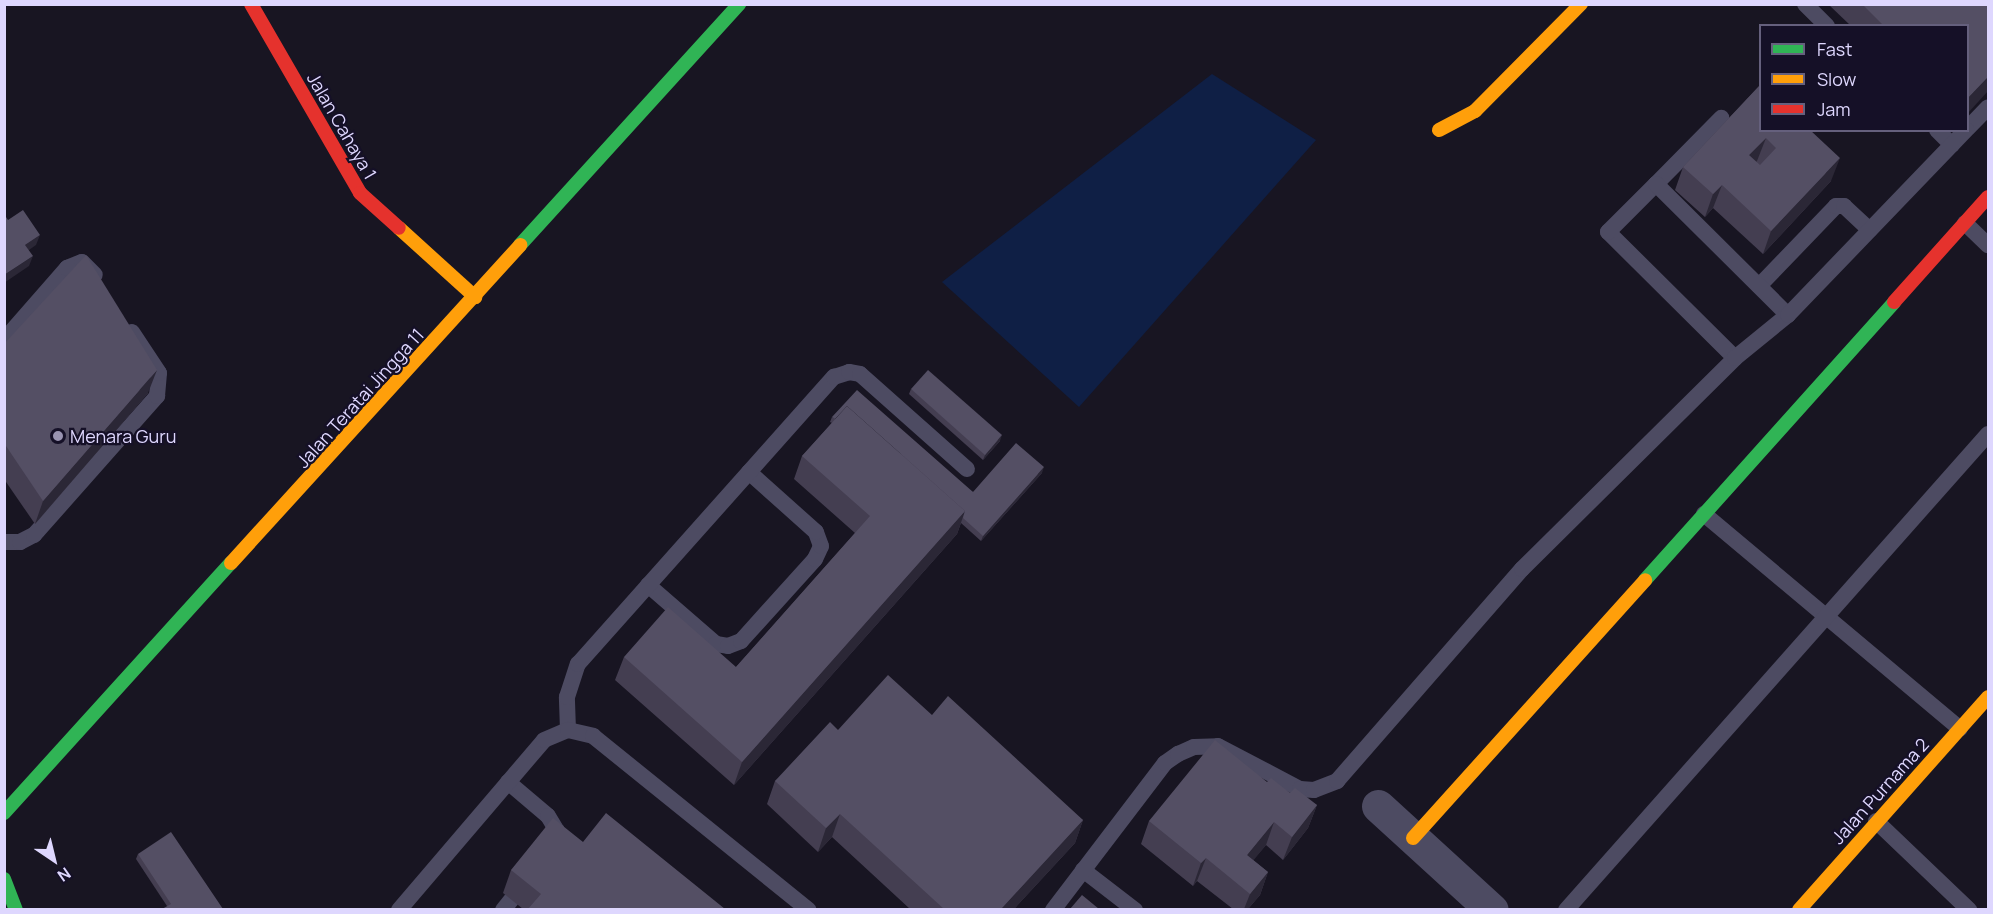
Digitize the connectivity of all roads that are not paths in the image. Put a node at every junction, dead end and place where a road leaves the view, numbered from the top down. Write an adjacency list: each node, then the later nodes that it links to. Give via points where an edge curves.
1 (251, 4): 20 (street, Jalan Cahaya 1, via 360,193)
2 (740, 4): 20 (street, Jalan Teratai Jingga 11)
3 (1581, 4): 9 (street, via 1468,118)
4 (1805, 4): 5 (lane)
5 (1825, 24)
6 (1989, 107): 8 (lane)
7 (1721, 118): 13 (lane)
8 (1969, 128)
9 (1439, 130)
10 (1939, 132): 12 (lane)
11 (1965, 132): 12 (lane)
12 (1952, 145): 16 (lane)
13 (1656, 184): 18 (lane); 24 (lane, via 1608,232)
14 (1989, 197): 15 (street)
15 (1965, 224): 17 (lane); 28 (street)
16 (1870, 230): 18 (lane, via 1844,206 1836,206); 22 (lane)
17 (1989, 245)
18 (1759, 286): 22 (lane)
19 (107, 294): 23 (lane, via 88,264 76,263 67,268)
20 (475, 297): 37 (street, Jalan Teratai Jingga 11)
21 (120, 314): 29 (lane, via 159,373 157,396 34,535 20,542)
22 (1788, 315): 24 (lane)
23 (4, 340)
24 (1735, 358): 41 (lane, via 1522,569 1337,781 1314,790 1300,789 1230,749 1194,747 1165,764)
25 (1989, 434): 31 (lane)
26 (967, 469): 27 (lane, via 860,374 849,372 834,376)
27 (749, 472): 30 (lane); 30 (lane, via 820,539 820,553 808,567 741,641 728,646 716,645)
28 (1704, 514): 31 (lane); 39 (street)
29 (4, 542)
30 (648, 585): 34 (lane, via 578,664 567,697)
31 (1828, 617): 33 (lane); 49 (lane)
32 (1989, 697): 33 (street, Jalan Purnama 2)
33 (1960, 729): 38 (street, Jalan Purnama 2)
34 (568, 730): 35 (lane, via 543,740); 45 (lane, via 593,736)
35 (508, 782): 40 (lane, via 554,823); 43 (lane)
36 (1378, 806): 39 (street)
37 (4, 813)
38 (1876, 821): 50 (street, Jalan Purnama 2); 51 (lane)
39 (1413, 838): 48 (street)
40 (554, 849)
41 (1083, 870): 46 (lane); 47 (lane)
42 (4, 879): 44 (street)
43 (399, 908)
44 (16, 909)
45 (809, 909)
46 (1053, 909)
47 (1135, 909)
48 (1492, 909)
49 (1566, 909)
50 (1799, 909)
51 (1969, 909)

